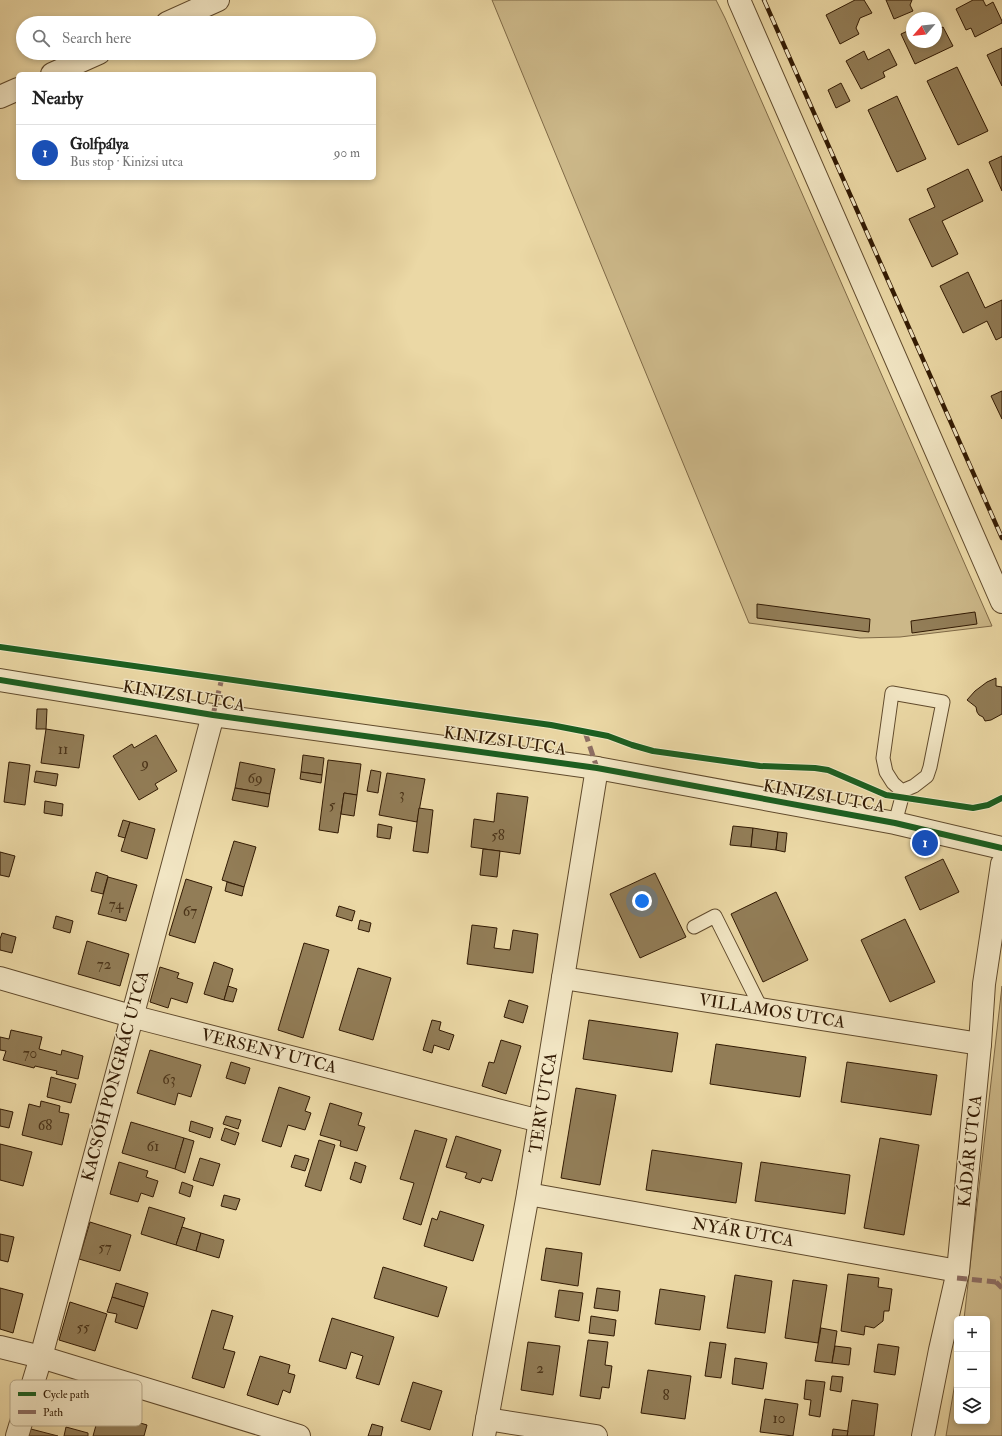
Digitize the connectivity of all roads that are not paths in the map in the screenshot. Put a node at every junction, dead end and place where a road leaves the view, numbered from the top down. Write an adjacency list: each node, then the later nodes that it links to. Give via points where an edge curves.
1 (218, 0): 3 (street)
2 (739, 0): 8 (street)
3 (183, 16)
4 (83, 60): 5 (street)
5 (56, 72)
6 (16, 90): 7 (street)
7 (0, 97)
8 (1002, 602)
9 (0, 680): 10 (street, KINIZSI UTCA)
10 (213, 715): 11 (street, KINIZSI UTCA); 20 (street, KACSÓH PONGRÁC UTCA)
11 (597, 768): 13 (street, KINIZSI UTCA); 18 (street, TERV UTCA)
12 (902, 792): 12 (lane, via 886,772 883,758 892,693 943,702 927,776); 13 (lane)
13 (895, 823): 14 (street, KINIZSI UTCA)
14 (1002, 848)
15 (1002, 864): 21 (street, KÁDÁR UTCA, via 984,984)
16 (694, 927): 19 (lane, via 715,916)
17 (0, 978): 20 (street, VERSENY UTCA)
18 (563, 978): 19 (street, VILLAMOS UTCA); 22 (street, TERV UTCA)
19 (762, 1010): 21 (street, VILLAMOS UTCA)
20 (131, 1016): 22 (street, VERSENY UTCA); 26 (street, KACSÓH PONGRÁC UTCA)
21 (980, 1044): 24 (street, KÁDÁR UTCA)
22 (540, 1121): 23 (street, TERV UTCA)
23 (528, 1194): 24 (street, NYÁR UTCA); 31 (street, TERV UTCA)
24 (958, 1271): 35 (street, KÁDÁR UTCA)
25 (0, 1347): 26 (street)
26 (41, 1357): 27 (street, KACSÓH PONGRÁC UTCA); 28 (street)
27 (34, 1380)
28 (116, 1380)
29 (142, 1388): 33 (street)
30 (19, 1426): 32 (street, KACSÓH PONGRÁC UTCA)
31 (486, 1428): 34 (street)
32 (16, 1436)
33 (299, 1436)
34 (596, 1436)
35 (924, 1436)

